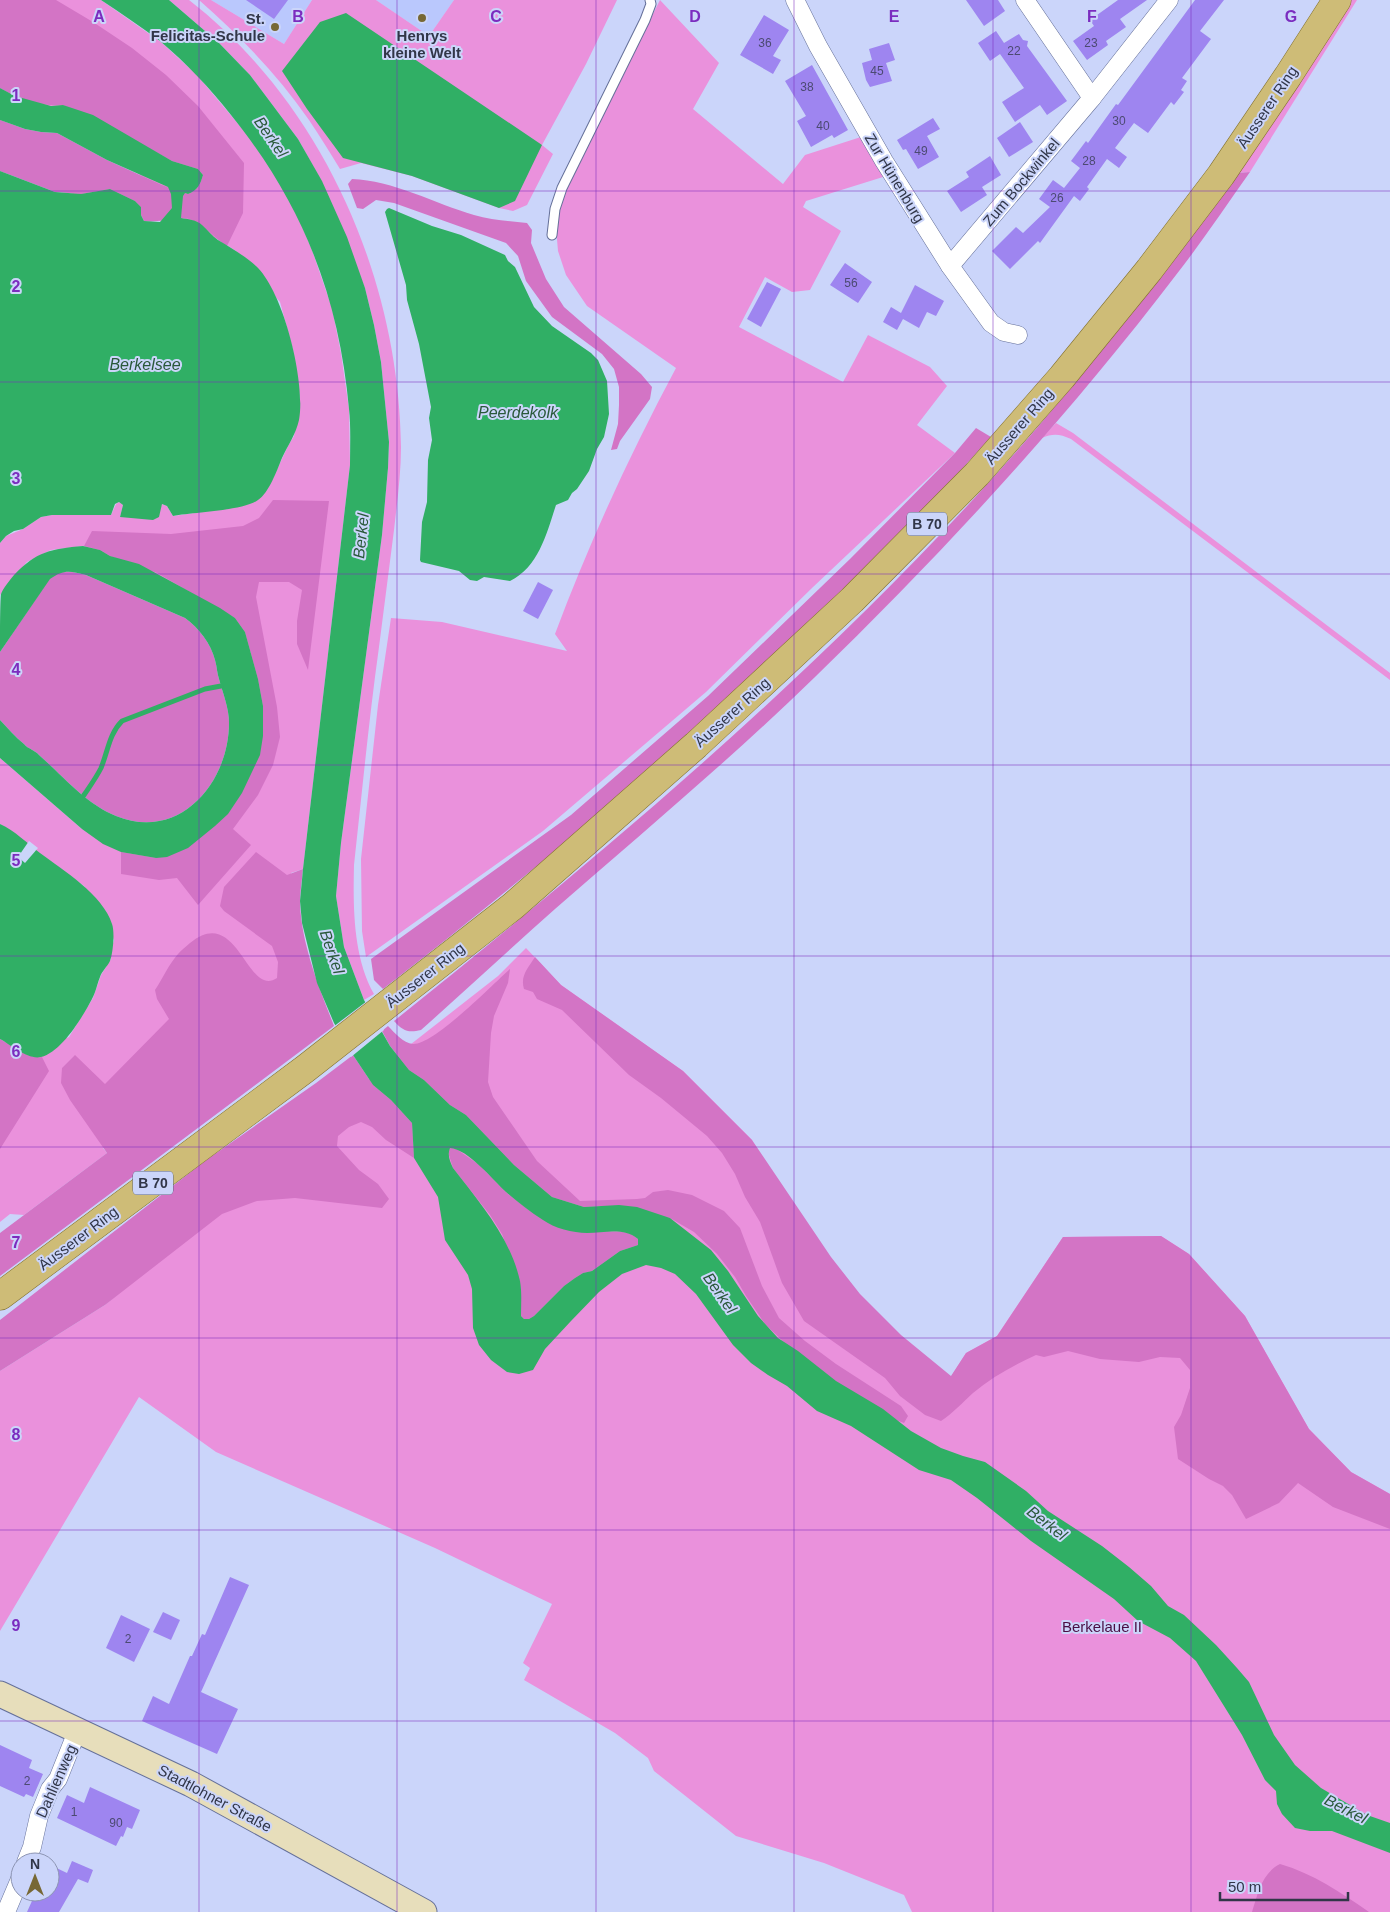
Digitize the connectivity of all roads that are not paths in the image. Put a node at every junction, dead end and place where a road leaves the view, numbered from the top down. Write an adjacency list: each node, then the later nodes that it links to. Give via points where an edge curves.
1 (650, 0): 7 (lane, via 645,20 562,188 554,209)
2 (794, 0): 8 (street, Zur Hünenburg, via 884,161)
3 (1025, 0): 6 (street)
4 (1169, 0): 6 (street, Zum Bockwinkel)
5 (1337, 0): 10 (main road, Äusserer Ring / B 70, via 1209,191 1062,377 977,474 852,600 717,726 513,906 306,1069)
6 (1092, 98): 8 (street, Zum Bockwinkel)
7 (552, 235)
8 (950, 266): 9 (street, Zur Hünenburg, via 992,323 1004,332)
9 (1018, 335)
10 (0, 1296)
11 (0, 1694): 12 (street, Stadtlohner Straße)
12 (78, 1729): 13 (street, Dahlienweg, via 58,1779 38,1816); 14 (street, Stadtlohner Straße, via 191,1784)
13 (30, 1852)
14 (424, 1912)

